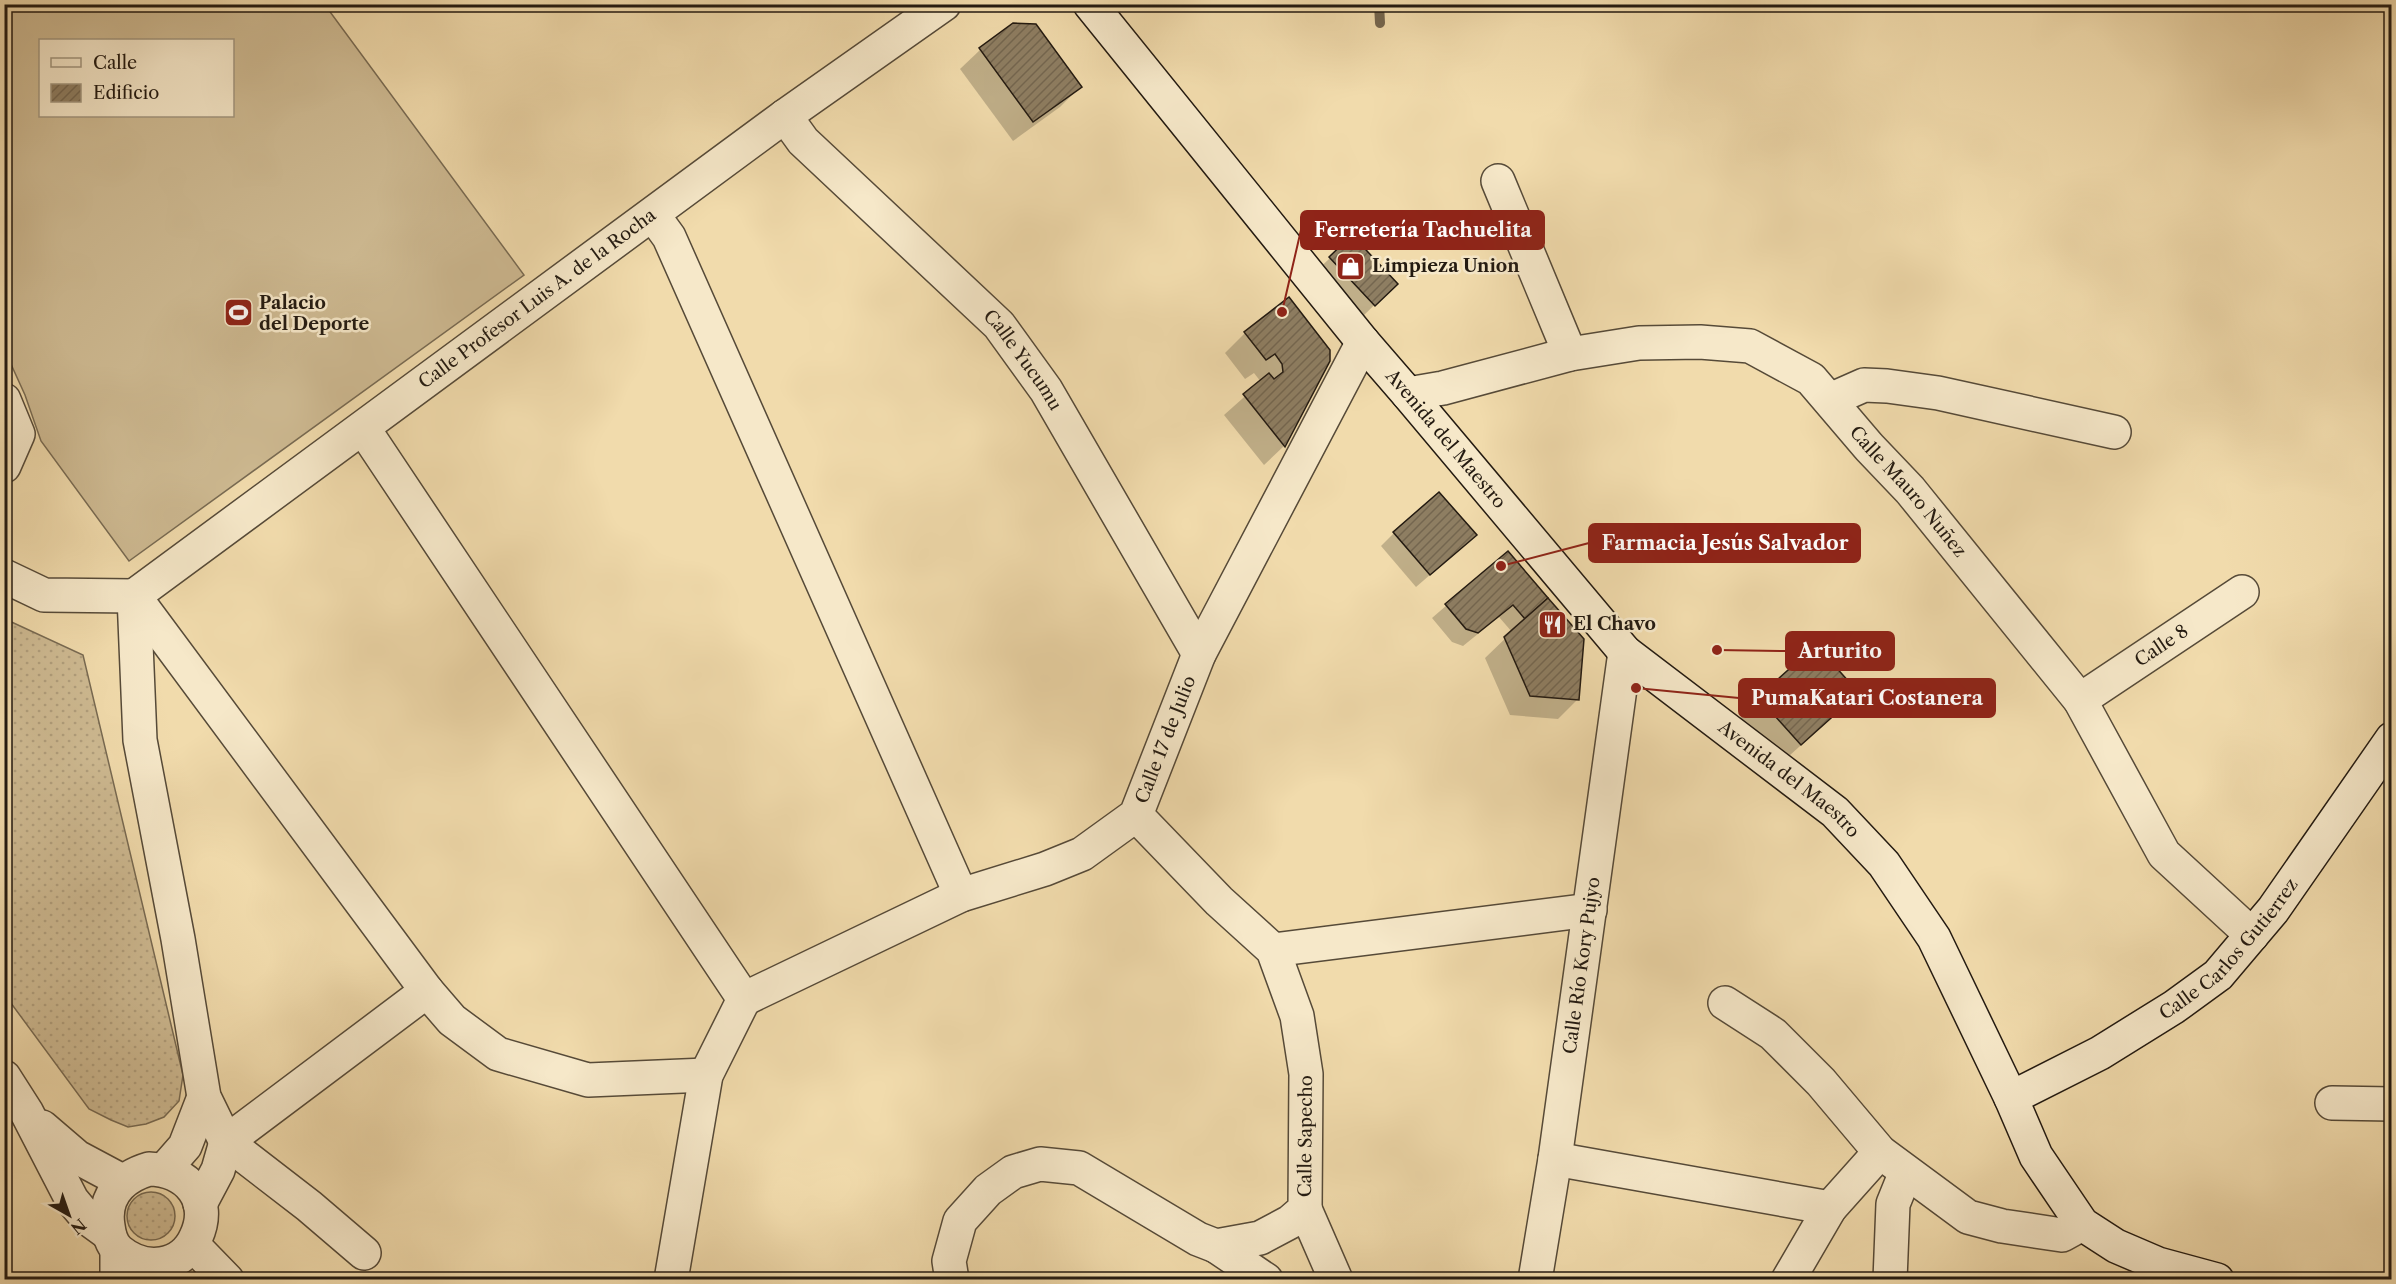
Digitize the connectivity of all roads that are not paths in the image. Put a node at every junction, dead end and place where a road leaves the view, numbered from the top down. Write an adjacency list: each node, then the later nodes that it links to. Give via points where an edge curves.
1 (944, 4): 3 (street, Calle Profesor Luis A. de la Rocha)
2 (1090, 4): 6 (street, Avenida del Maestro)
3 (785, 116): 5 (street, Calle Profesor Luis A. de la Rocha); 18 (street, Calle Yucumu, via 803,141 999,325 1046,390)
4 (1498, 181): 7 (street)
5 (653, 215): 11 (street, Calle Profesor Luis A. de la Rocha); 22 (street, via 669,237)
6 (1363, 342): 8 (street, Avenida del Maestro); 18 (street, Calle 17 de Julio)
7 (1570, 354): 8 (street, Calle Mauro Nuñez); 10 (street, Calle Mauro Nuñez, via 1639,343 1750,346 1810,379)
8 (1408, 394): 17 (street, Avenida del Maestro)
9 (4, 400): 13 (street, via 18,434)
10 (1830, 400): 12 (street, via 1864,385 1887,386 1938,393); 19 (street, Calle Mauro Nuñez, via 1910,490)
11 (363, 428): 16 (street, Calle Profesor Luis A. de la Rocha); 27 (street)
12 (2114, 432)
13 (4, 466)
14 (4, 576): 16 (street, via 44,595)
15 (2242, 592): 19 (street, Calle 8)
16 (134, 596): 26 (street); 31 (street, via 140,740)
17 (1625, 652): 23 (street, Calle Río Kory Pujyo); 32 (street, Avenida del Maestro, via 1835,812 1884,864 1934,938)
18 (1199, 654): 21 (street, Calle 17 de Julio)
19 (2080, 700): 24 (street, Calle Mauro Nuñez, via 2164,854)
20 (2391, 739): 24 (street, Calle Carlos Gutierrez)
21 (1136, 815): 22 (street, Calle 17 de Julio, via 1082,854); 25 (street, Calle Sapecho, via 1218,901)
22 (961, 895): 27 (street, Calle 17 de Julio)
23 (1590, 910): 25 (street); 38 (street, Calle Río Kory Pujyo)
24 (2252, 935): 32 (street, Calle Carlos Gutierrez, via 2218,975 2174,1007 2100,1053)
25 (1273, 950): 44 (street, Calle Sapecho, via 1297,1016 1306,1074)
26 (427, 991): 29 (street, via 452,1020 498,1054 588,1080); 36 (street)
27 (744, 999): 29 (street)
28 (1725, 1003): 37 (street, via 1773,1034 1821,1082)
29 (706, 1075): 52 (street)
30 (4, 1077): 35 (street)
31 (204, 1097): 36 (street); 39 (street, via 185,1146)
32 (2011, 1098): 45 (street, Avenida del Maestro, via 2036,1156)
33 (2332, 1103): 34 (street)
34 (2391, 1104)
35 (16, 1118): 41 (street); 49 (street)
36 (226, 1142): 42 (street, via 218,1170); 48 (street)
37 (1880, 1152): 40 (street); 43 (street)
38 (1555, 1159): 43 (street); 56 (street, Calle Río Kory Pujyo)
39 (164, 1170): 41 (street, via 149,1169); 42 (street, via 180,1176 193,1188)
40 (1906, 1172): 45 (street, via 1968,1217 2062,1235); 58 (street, via 1893,1204)
41 (122, 1181): 49 (street, via 111,1197 106,1215)
42 (200, 1204): 46 (street, via 202,1225)
43 (1830, 1208): 57 (street)
44 (1305, 1209): 47 (street, Calle Sapecho, via 1260,1238); 55 (street)
45 (2082, 1224): 59 (street, Avenida del Maestro, via 2116,1246 2158,1264)
46 (193, 1245): 50 (street); 51 (street)
47 (1216, 1246): 53 (street, via 1079,1168 1040,1164 1013,1172 988,1190 960,1221 949,1261); 54 (street)
48 (364, 1253)
49 (115, 1254): 50 (street)
50 (158, 1273)
51 (227, 1280)
52 (671, 1280)
53 (952, 1280)
54 (1266, 1280)
55 (1336, 1280)
56 (1535, 1280)
57 (1788, 1280)
58 (1890, 1280)
59 (2217, 1280)

